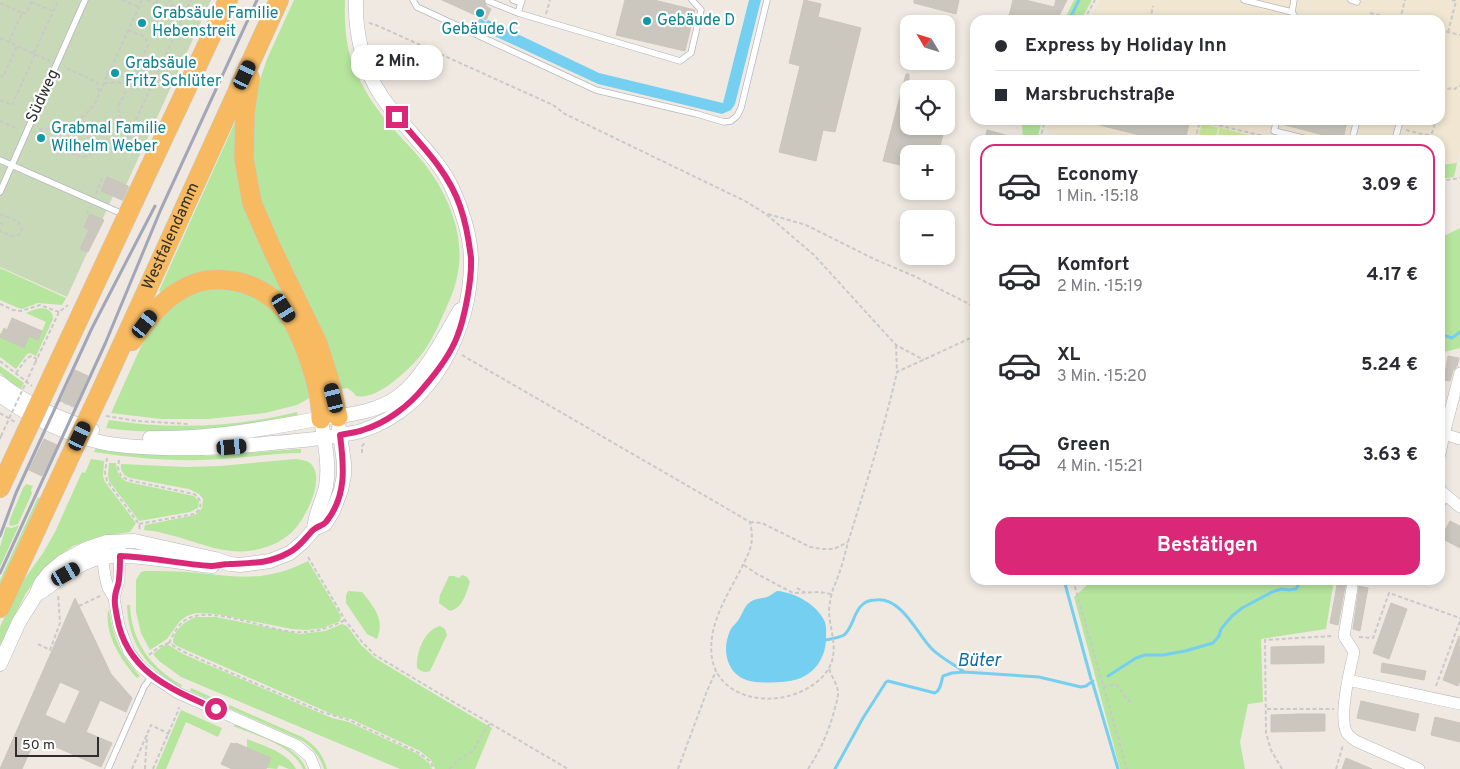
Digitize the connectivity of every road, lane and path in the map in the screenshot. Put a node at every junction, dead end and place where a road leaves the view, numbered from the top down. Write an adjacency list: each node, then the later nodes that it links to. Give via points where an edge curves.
1 (57, 0): 32 (path)
2 (85, 0): 64 (lane, Südweg)
3 (122, 0): 31 (path)
4 (142, 0): 31 (path)
5 (147, 0): 29 (path)
6 (158, 0): 29 (path)
7 (169, 0): 33 (path)
8 (191, 0): 43 (path)
9 (228, 0): 88 (highway)
10 (279, 0): 52 (highway, Westfalendamm)
11 (356, 0): 111 (street, via 356,27 370,77 452,186 466,229 471,259 467,298 434,355 411,384 382,406)
12 (413, 0): 16 (lane, via 416,6 596,90 724,122 731,121 741,108)
13 (514, 0): 25 (lane)
14 (550, 0): 44 (path)
15 (692, 0): 44 (lane, via 701,10 691,53 680,61)
16 (767, 0)
17 (1094, 0): 38 (path)
18 (1244, 0): 34 (lane)
19 (1294, 0): 34 (lane)
20 (1351, 0): 26 (lane)
21 (1405, 0): 42 (path)
22 (1454, 0): 27 (path); 48 (path)
23 (31, 1): 32 (path); 35 (path, via 27,12)
24 (488, 1): 36 (lane)
25 (522, 2): 36 (lane)
26 (1358, 2)
27 (1460, 2)
28 (0, 3): 35 (path)
29 (155, 4): 33 (path, via 158,16 167,17)
30 (1153, 6): 39 (path)
31 (139, 7): 46 (path)
32 (53, 11): 62 (path, via 12,105)
33 (172, 12): 43 (path)
34 (1292, 12): 40 (lane)
35 (22, 13): 50 (path)
36 (518, 13): 44 (lane)
37 (1370, 13): 41 (path)
38 (1086, 15)
39 (1151, 15)
40 (1294, 15)
41 (1378, 15)
42 (1400, 15)
43 (183, 17): 55 (path)
44 (545, 21)
45 (367, 23): 87 (path, via 553,105 565,114)
46 (128, 30): 53 (path, via 146,37 148,45); 58 (path)
47 (1445, 31): 48 (path)
48 (1448, 32): 49 (path)
49 (1460, 35)
50 (9, 42)
51 (17, 46): 54 (path, via 3,76)
52 (253, 57): 100 (highway, Westfalendamm); 111 (highway, via 244,137 244,159 252,203 318,344 330,382)
53 (135, 70): 55 (path); 57 (path)
54 (0, 75)
55 (155, 80): 71 (path)
56 (97, 82): 61 (path)
57 (130, 82): 58 (path); 71 (path, via 118,113)
58 (104, 83): 61 (path)
59 (1460, 86): 60 (path)
60 (1445, 89)
61 (99, 94): 68 (path, via 86,114)
62 (0, 100)
63 (0, 120): 72 (path)
64 (30, 125): 70 (path); 72 (lane, Südweg)
65 (1220, 125): 73 (path)
66 (1276, 125): 74 (lane, via 1274,131)
67 (1434, 125): 76 (path, via 1432,133)
68 (68, 127): 70 (path); 78 (path)
69 (1398, 127): 75 (lane); 77 (path)
70 (40, 130): 78 (path, via 53,145 82,158 90,155)
71 (132, 130): 78 (path, via 123,142)
72 (26, 132): 80 (lane, Südweg)
73 (1256, 135)
74 (1290, 135)
75 (1396, 135)
76 (1427, 135)
77 (1427, 135)
78 (101, 141)
79 (0, 160): 80 (lane)
80 (12, 165): 84 (lane, Südweg); 85 (lane)
81 (103, 175): 85 (path)
82 (1460, 178): 83 (path)
83 (1445, 180)
84 (0, 192)
85 (93, 200): 88 (lane)
86 (0, 214): 91 (path, via 16,222 22,230 17,236)
87 (766, 214): 93 (path, via 806,224); 95 (path, via 814,255)
88 (127, 216): 119 (highway, bridge)
89 (0, 223): 90 (path)
90 (5, 225)
91 (0, 231)
92 (0, 304): 97 (path, via 21,311 40,305 59,312)
93 (970, 304)
94 (970, 338): 98 (path)
95 (896, 345): 98 (path); 101 (path)
96 (458, 353): 122 (path)
97 (37, 359): 102 (path, via 27,358); 114 (path, bridge)
98 (924, 360): 101 (path)
99 (0, 361): 102 (path)
100 (112, 368): 111 (highway, via 168,298 192,284 234,280 258,289 284,308 295,326); 143 (highway, Westfalendamm, bridge)
101 (897, 372): 127 (path)
102 (16, 373): 105 (path)
103 (1460, 373): 112 (street)
104 (0, 383): 111 (street, via 52,414 103,434 125,437 217,436)
105 (35, 388)
106 (0, 395): 115 (street, via 47,424 99,442 118,445 212,448)
107 (59, 400): 108 (path)
108 (81, 409)
109 (104, 415): 110 (path, via 137,421)
110 (190, 424)
111 (333, 424): 115 (street); 115 (street); 124 (street, via 344,463 344,475 333,511 324,524)
112 (1445, 430)
113 (1445, 434): 116 (street)
114 (0, 438)
115 (324, 438): 124 (street, via 327,476)
116 (1460, 440)
117 (107, 458): 123 (path, via 107,481)
118 (119, 460): 123 (path, via 121,476 128,480 194,494 201,502 200,509 194,514)
119 (0, 488)
120 (1445, 493): 121 (street)
121 (1460, 507)
122 (750, 522): 127 (path, via 762,523 810,548 834,549); 132 (path, via 750,548)
123 (139, 524): 125 (path)
124 (314, 529): 131 (street, via 290,553 270,561)
125 (140, 532)
126 (114, 542): 128 (street); 129 (street); 131 (street, via 146,543); 139 (street, via 86,548 62,562 41,583)
127 (848, 542): 138 (path)
128 (120, 556): 129 (street); 131 (street, via 212,566); 141 (street)
129 (103, 557): 139 (street, via 74,569); 141 (street, via 104,576)
130 (308, 557): 145 (path)
131 (230, 564)
132 (743, 565): 137 (path, via 793,593); 152 (path, via 714,627 712,658)
133 (1075, 585): 155 (path)
134 (58, 588): 147 (path, via 58,634 50,650)
135 (797, 588): 137 (path)
136 (1352, 588): 146 (street)
137 (806, 593): 138 (path)
138 (831, 594): 151 (path, via 829,612 834,643)
139 (36, 595): 150 (street, via 19,622)
140 (98, 597): 142 (path)
141 (114, 598): 153 (street, via 119,626 129,652)
142 (80, 606)
143 (0, 608)
144 (1460, 619): 146 (path, via 1389,593 1373,638); 156 (path)
145 (345, 620): 148 (path, via 327,629 291,632 216,615 195,615 179,625); 162 (path, via 375,655)
146 (1347, 639): 154 (street, via 1354,652); 160 (path, via 1266,640)
147 (38, 644)
148 (171, 644): 149 (path, via 159,647); 171 (path, via 419,753)
149 (149, 655)
150 (0, 664)
151 (829, 668): 152 (path, via 817,682 798,693 768,699 733,690); 175 (path, via 838,693 826,736)
152 (716, 672): 174 (path)
153 (152, 676): 166 (lane, via 144,687); 170 (street, via 178,693 296,745 310,757)
154 (1348, 680): 156 (street); 161 (street)
155 (1103, 687): 157 (path, via 1117,685); 176 (path)
156 (1432, 698): 158 (street)
157 (1131, 702)
158 (1460, 704)
159 (179, 706): 164 (path)
160 (1267, 709): 161 (path); 177 (path, via 1266,733 1274,758)
161 (1344, 710): 165 (street)
162 (490, 724): 172 (path, via 473,751); 173 (path)
163 (147, 733): 164 (path, via 150,725); 167 (path); 168 (path)
164 (169, 734): 169 (path)
165 (1347, 734): 178 (path); 179 (street)
166 (108, 769)
167 (132, 769)
168 (145, 769)
169 (153, 769)
170 (315, 769)
171 (434, 769)
172 (449, 769)
173 (568, 769)
174 (678, 769)
175 (808, 769)
176 (1127, 769)
177 (1282, 769)
178 (1336, 769)
179 (1420, 769)

